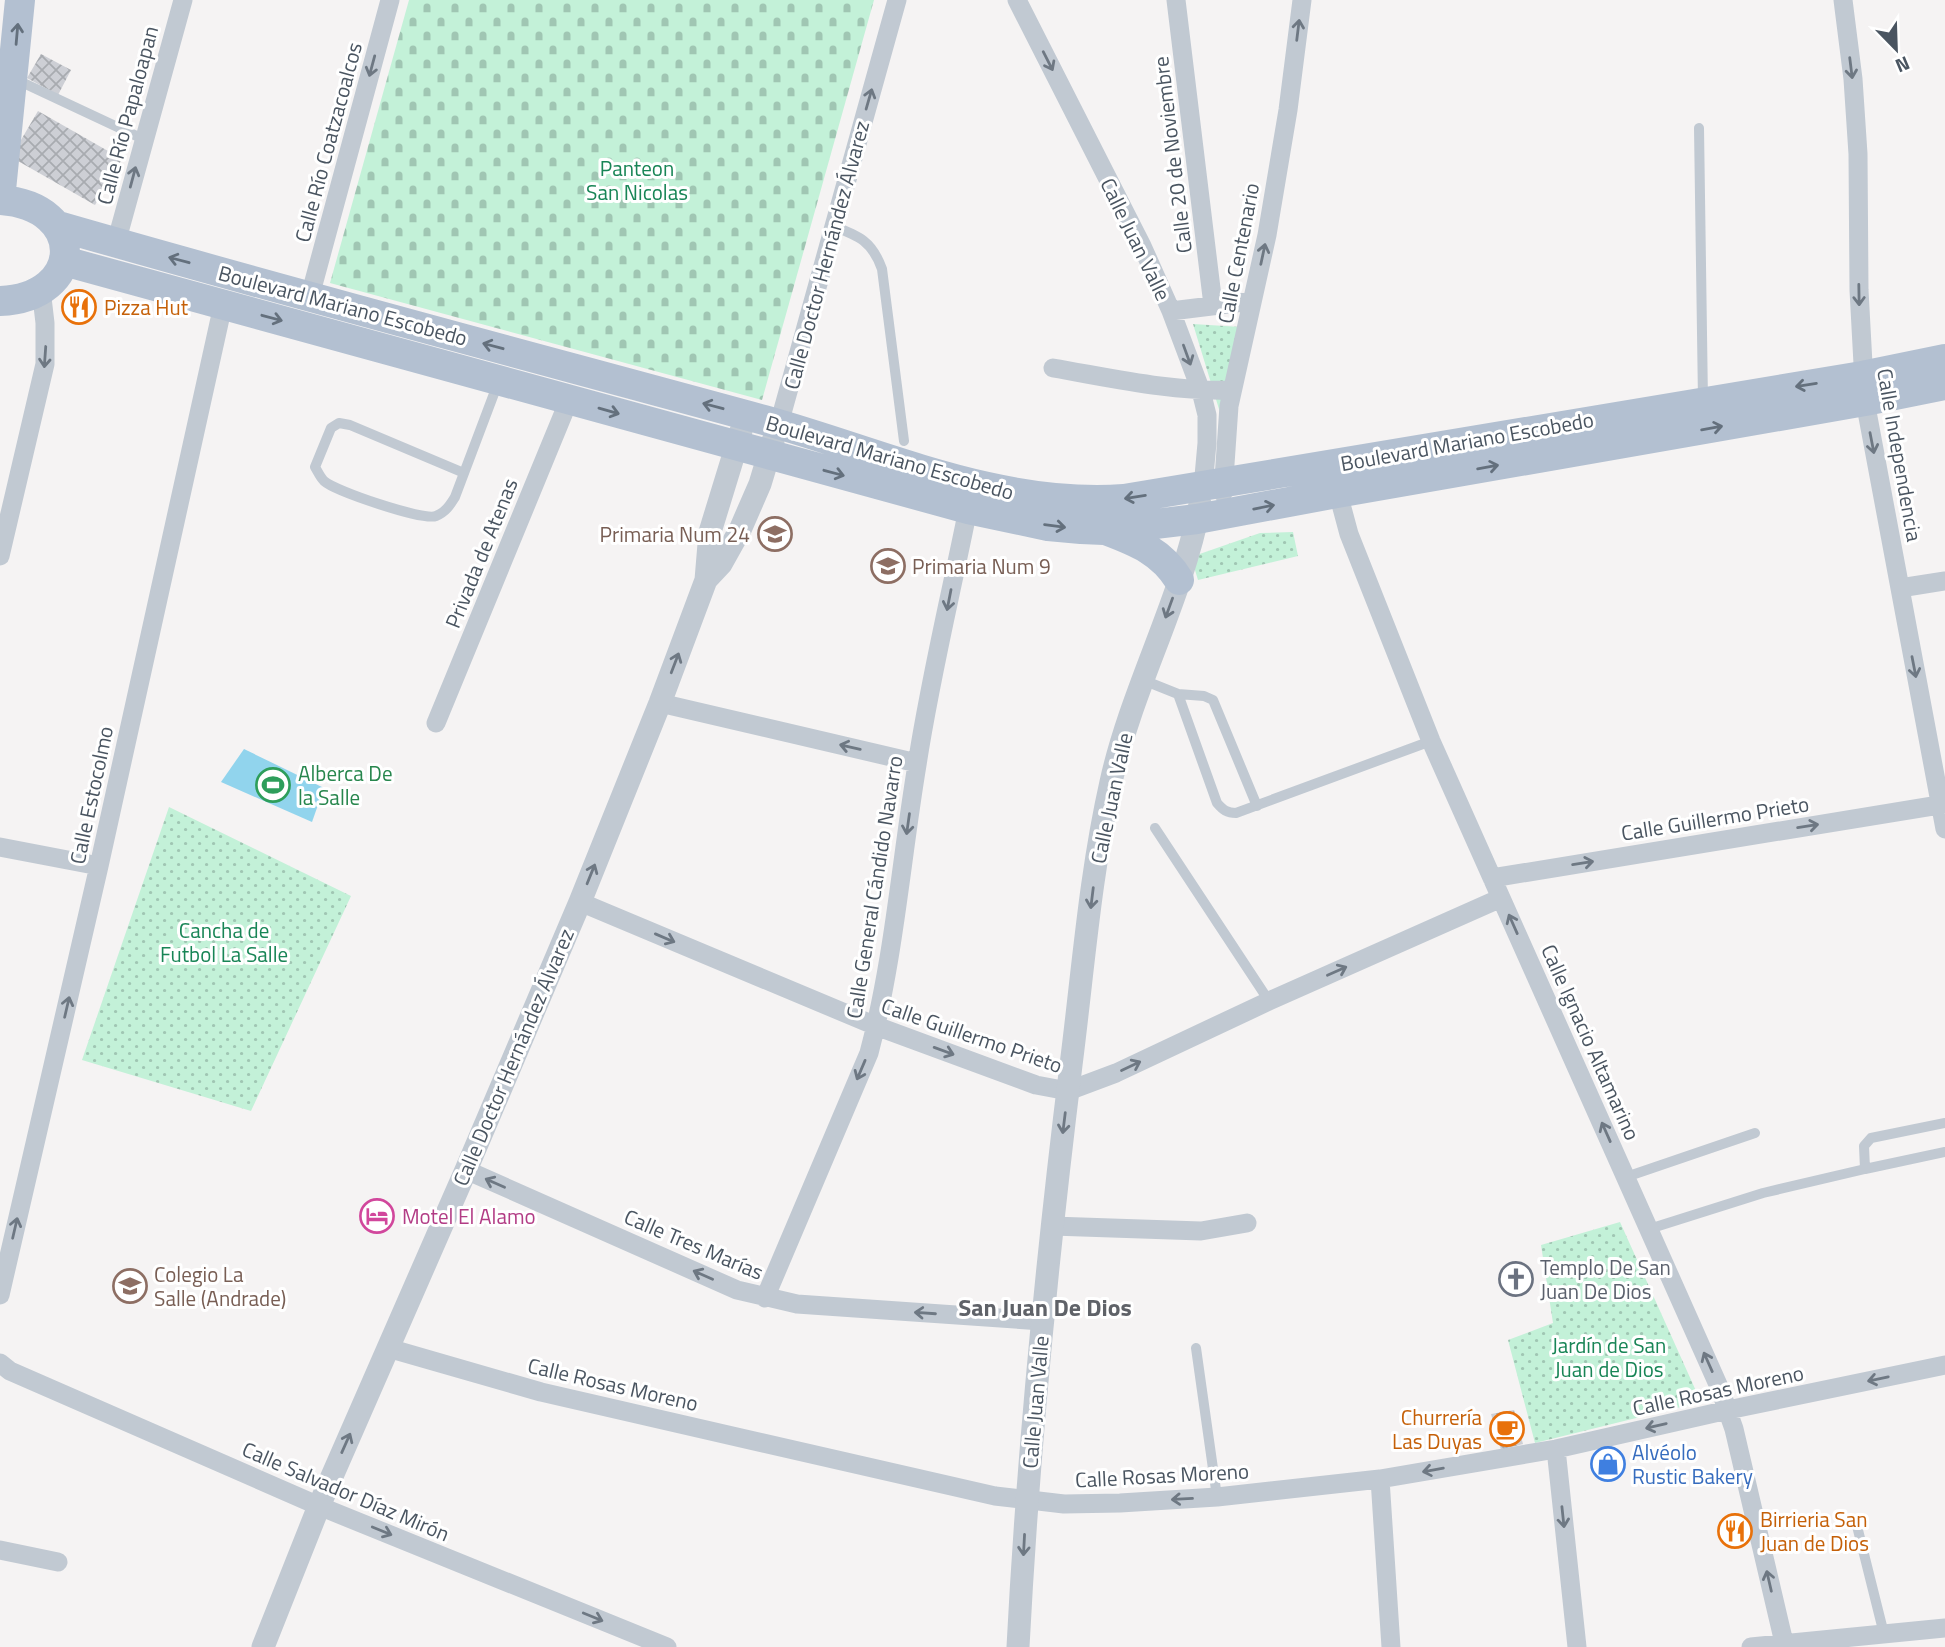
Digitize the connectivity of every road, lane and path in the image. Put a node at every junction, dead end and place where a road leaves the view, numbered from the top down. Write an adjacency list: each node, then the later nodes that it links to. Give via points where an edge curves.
1 (20, 0): 9 (main road, one-way to 1)
2 (183, 0): 11 (street, Calle Río Papaloapan)
3 (390, 0): 18 (street, Calle Río Coatzacoalcos, one-way to 18)
4 (897, 0): 14 (street, Calle Doctor Hernández Álvarez, one-way to 4)
5 (1017, 0): 23 (street, Calle Juan Valle, one-way to 23)
6 (1176, 0): 22 (street, Calle 20 de Noviembre)
7 (1302, 0): 20 (street, Calle Centenario, one-way to 7, via 1288,110)
8 (1843, 0): 28 (street, Calle Independencia, one-way to 28, via 1858,154)
9 (13, 78): 11 (lane); 12 (main road)
10 (1699, 128): 32 (lane)
11 (143, 139): 15 (street, Calle Río Papaloapan, one-way to 11)
12 (0, 200): 13 (main road, Boulevard Mariano Escobedo, via 29,206)
13 (58, 226): 15 (main road, Boulevard Mariano Escobedo); 16 (main road, via 66,247)
14 (833, 226): 34 (street, Calle Doctor Hernández Álvarez); 35 (lane, via 858,235 876,253 882,269)
15 (116, 243): 18 (main road, Boulevard Mariano Escobedo, one-way to 15)
16 (64, 261): 17 (main road, via 53,281); 21 (main road, Boulevard Mariano Escobedo)
17 (41, 289): 19 (main road); 44 (street, one-way to 44, via 45,364)
18 (310, 296): 33 (main road, Boulevard Mariano Escobedo, one-way to 18)
19 (0, 301)
20 (1252, 301): 22 (street); 29 (street, Calle Centenario)
21 (223, 304): 26 (main road, Boulevard Mariano Escobedo, one-way to 26); 60 (street, Calle Estocolmo)
22 (1213, 305): 23 (street)
23 (1171, 311): 30 (street, Calle Juan Valle, one-way to 30)
24 (1945, 359): 28 (main road, Boulevard Mariano Escobedo)
25 (1053, 368): 30 (street)
26 (499, 381): 31 (main road, Boulevard Mariano Escobedo); 38 (lane)
27 (1945, 385): 28 (main road, Boulevard Mariano Escobedo)
28 (1863, 388): 32 (main road, Boulevard Mariano Escobedo, one-way to 32); 39 (main road, Boulevard Mariano Escobedo, one-way to 28); 48 (street, Calle Independencia, one-way to 48)
29 (1232, 390): 30 (street); 40 (street, Calle Centenario)
30 (1201, 391): 40 (street, Calle Juan Valle)
31 (569, 400): 36 (main road, Boulevard Mariano Escobedo, one-way to 36); 52 (street, Privada de Atenas)
32 (1703, 401): 39 (main road, Boulevard Mariano Escobedo)
33 (746, 415): 34 (main road, Boulevard Mariano Escobedo); 36 (street, Calle Doctor Hernández Álvarez)
34 (779, 424): 37 (street, Calle Doctor Hernández Álvarez); 40 (main road, Boulevard Mariano Escobedo, one-way to 34, via 1092,502 1025,495 884,459)
35 (904, 441)
36 (736, 447): 37 (main road, Boulevard Mariano Escobedo); 45 (street, Calle Doctor Hernández Álvarez, via 710,532)
37 (768, 456): 41 (main road, Boulevard Mariano Escobedo, one-way to 41); 45 (street, Calle Doctor Hernández Álvarez, via 740,530)
38 (464, 472): 38 (lane, via 446,510 423,517 326,483 315,467 331,428 339,423)
39 (1334, 478): 40 (main road, Boulevard Mariano Escobedo); 42 (main road, Boulevard Mariano Escobedo, one-way to 39); 53 (street, Calle Ignacio Altamarino, via 1349,534)
40 (1213, 485): 42 (street, Calle Juan Valle)
41 (968, 509): 43 (main road, Boulevard Mariano Escobedo, one-way to 43, via 1048,526); 54 (street, Calle General Cándido Navarro, one-way to 54)
42 (1209, 517): 43 (main road, Boulevard Mariano Escobedo); 46 (street, Calle Juan Valle)
43 (1104, 530): 46 (main road, via 1158,554)
44 (0, 556)
45 (706, 580): 51 (street, Calle Doctor Hernández Álvarez, one-way to 45)
46 (1179, 580): 49 (street, Calle Juan Valle, one-way to 49)
47 (1945, 581): 48 (street)
48 (1900, 588): 55 (street, Calle Independencia, one-way to 55)
49 (1142, 679): 50 (lane); 66 (street, Calle Juan Valle, one-way to 66, via 1111,781 1095,869)
50 (1178, 694): 56 (lane, via 1213,700); 56 (lane, via 1217,803 1236,814)
51 (660, 703): 54 (street, one-way to 51); 63 (street, Calle Doctor Hernández Álvarez, one-way to 51)
52 (436, 723)
53 (1431, 741): 56 (lane); 61 (street, Calle Ignacio Altamarino)
54 (917, 762): 65 (street, Calle General Cándido Navarro, one-way to 65)
55 (1942, 804): 58 (street, Calle Independencia); 61 (street, Calle Guillermo Prieto, one-way to 55)
56 (1257, 806)
57 (1155, 828): 64 (lane)
58 (1945, 829)
59 (0, 847): 60 (street)
60 (99, 866): 76 (street, Calle Estocolmo, one-way to 60)
61 (1492, 878): 62 (street, Calle Ignacio Altamarino)
62 (1501, 898): 64 (street, Calle Guillermo Prieto, one-way to 62); 72 (street, Calle Ignacio Altamarino, one-way to 62)
63 (580, 902): 65 (street, Calle Guillermo Prieto, one-way to 65); 71 (street, Calle Doctor Hernández Álvarez)
64 (1269, 1001): 66 (street, Calle Guillermo Prieto, one-way to 64)
65 (876, 1026): 66 (street, Calle Guillermo Prieto, one-way to 66, via 1036,1085); 77 (street, Calle General Cándido Navarro, one-way to 77, via 869,1053)
66 (1068, 1091): 74 (street, Calle Juan Valle, one-way to 74)
67 (1945, 1123): 70 (lane, via 1871,1138 1864,1146)
68 (1755, 1133): 72 (lane)
69 (1945, 1152): 70 (lane)
70 (1865, 1169): 75 (lane, via 1763,1193)
71 (466, 1170): 77 (street, Calle Tres Marías, one-way to 71, via 737,1290); 79 (street, Calle Doctor Hernández Álvarez)
72 (1626, 1177): 75 (street, Calle Ignacio Altamarino)
73 (1247, 1223): 74 (street, via 1201,1231)
74 (1052, 1226): 78 (street, Calle Juan Valle)
75 (1649, 1229): 83 (street, Calle Ignacio Altamarino, one-way to 75)
76 (0, 1295)
77 (765, 1298): 78 (street, Calle Tres Marías, one-way to 77)
78 (1042, 1321): 87 (street, Calle Juan Valle)
79 (388, 1348): 87 (street, Calle Rosas Moreno, via 541,1392); 88 (street, Calle Doctor Hernández Álvarez, one-way to 79)
80 (1196, 1348): 86 (lane)
81 (1945, 1365): 83 (street, Calle Rosas Moreno, one-way to 83)
82 (3, 1368): 88 (street, Calle Salvador Díaz Mirón)
83 (1728, 1410): 84 (street, Calle Rosas Moreno, one-way to 84); 94 (street, Calle Ignacio Altamarino, one-way to 83)
84 (1556, 1449): 85 (street, Calle Rosas Moreno, one-way to 85); 99 (street, one-way to 99)
85 (1380, 1479): 86 (street, Calle Rosas Moreno); 98 (street)
86 (1217, 1497): 87 (street, Calle Rosas Moreno, one-way to 87, via 1120,1503)
87 (1026, 1501): 97 (street, Calle Juan Valle, one-way to 97)
88 (319, 1506): 95 (street, Calle Doctor Hernández Álvarez); 96 (street, Calle Salvador Díaz Mirón, one-way to 96)
89 (1856, 1522): 93 (lane)
90 (0, 1550): 91 (street)
91 (58, 1562)
92 (1945, 1628): 93 (street)
93 (1884, 1634): 94 (street)
94 (1784, 1645): 100 (street)
95 (262, 1647)
96 (667, 1647)
97 (1018, 1647)
98 (1391, 1647)
99 (1577, 1647)
100 (1751, 1647)

